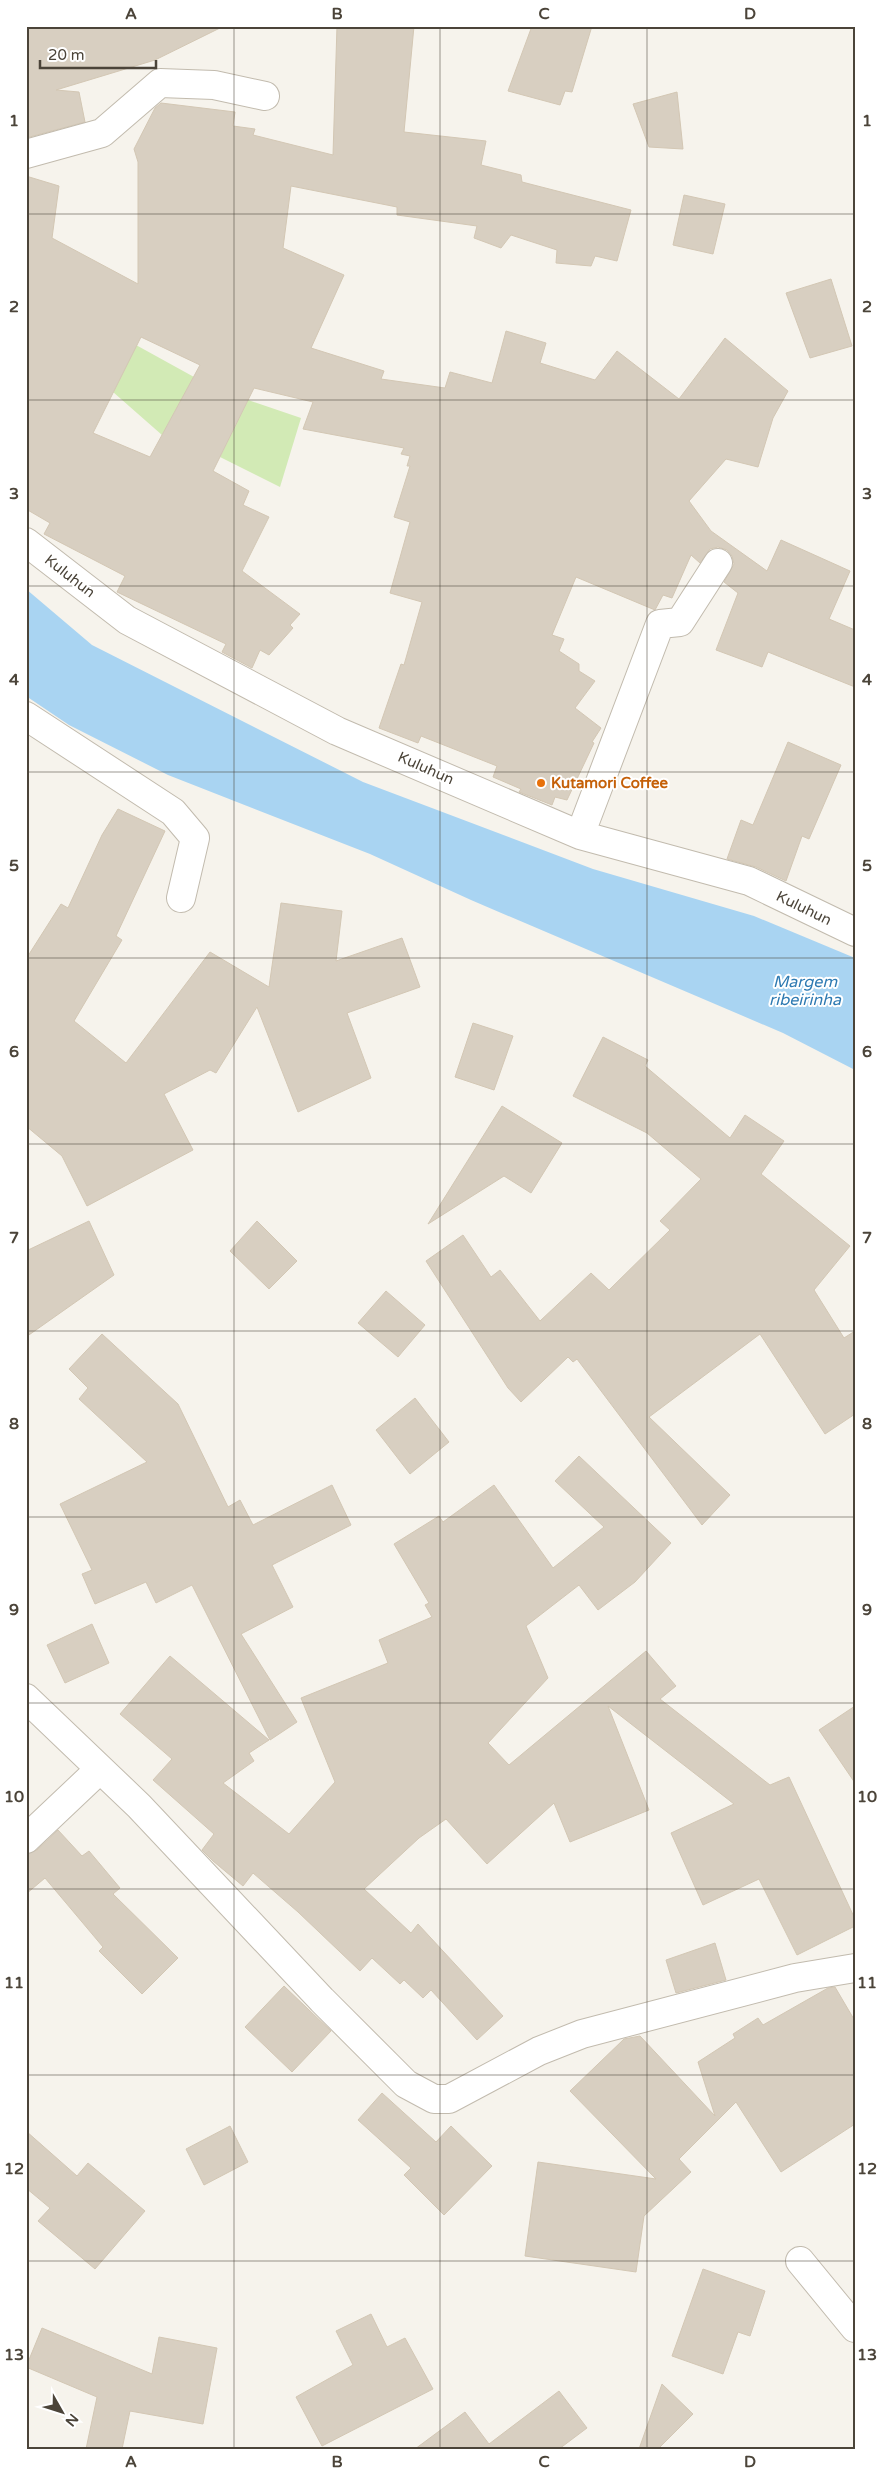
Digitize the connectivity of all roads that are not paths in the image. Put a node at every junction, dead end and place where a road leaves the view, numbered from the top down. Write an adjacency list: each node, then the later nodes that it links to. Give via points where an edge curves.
1 (265, 96): 2 (street, via 214,85 160,82 102,134)
2 (26, 154)
3 (26, 542): 6 (street, Kuluhun, via 127,620 337,731)
4 (718, 563): 6 (street, via 680,622 660,624)
5 (26, 716): 7 (street, via 173,812 195,838)
6 (580, 835): 8 (street, Kuluhun, via 749,881)
7 (181, 898)
8 (855, 932)
9 (26, 1698): 10 (street)
10 (100, 1769): 11 (street); 12 (street, via 406,2084 434,2099 448,2098 539,2051 582,2034 795,1978)
11 (26, 1839)
12 (855, 1968)
13 (800, 2261): 14 (street)
14 (855, 2328)

